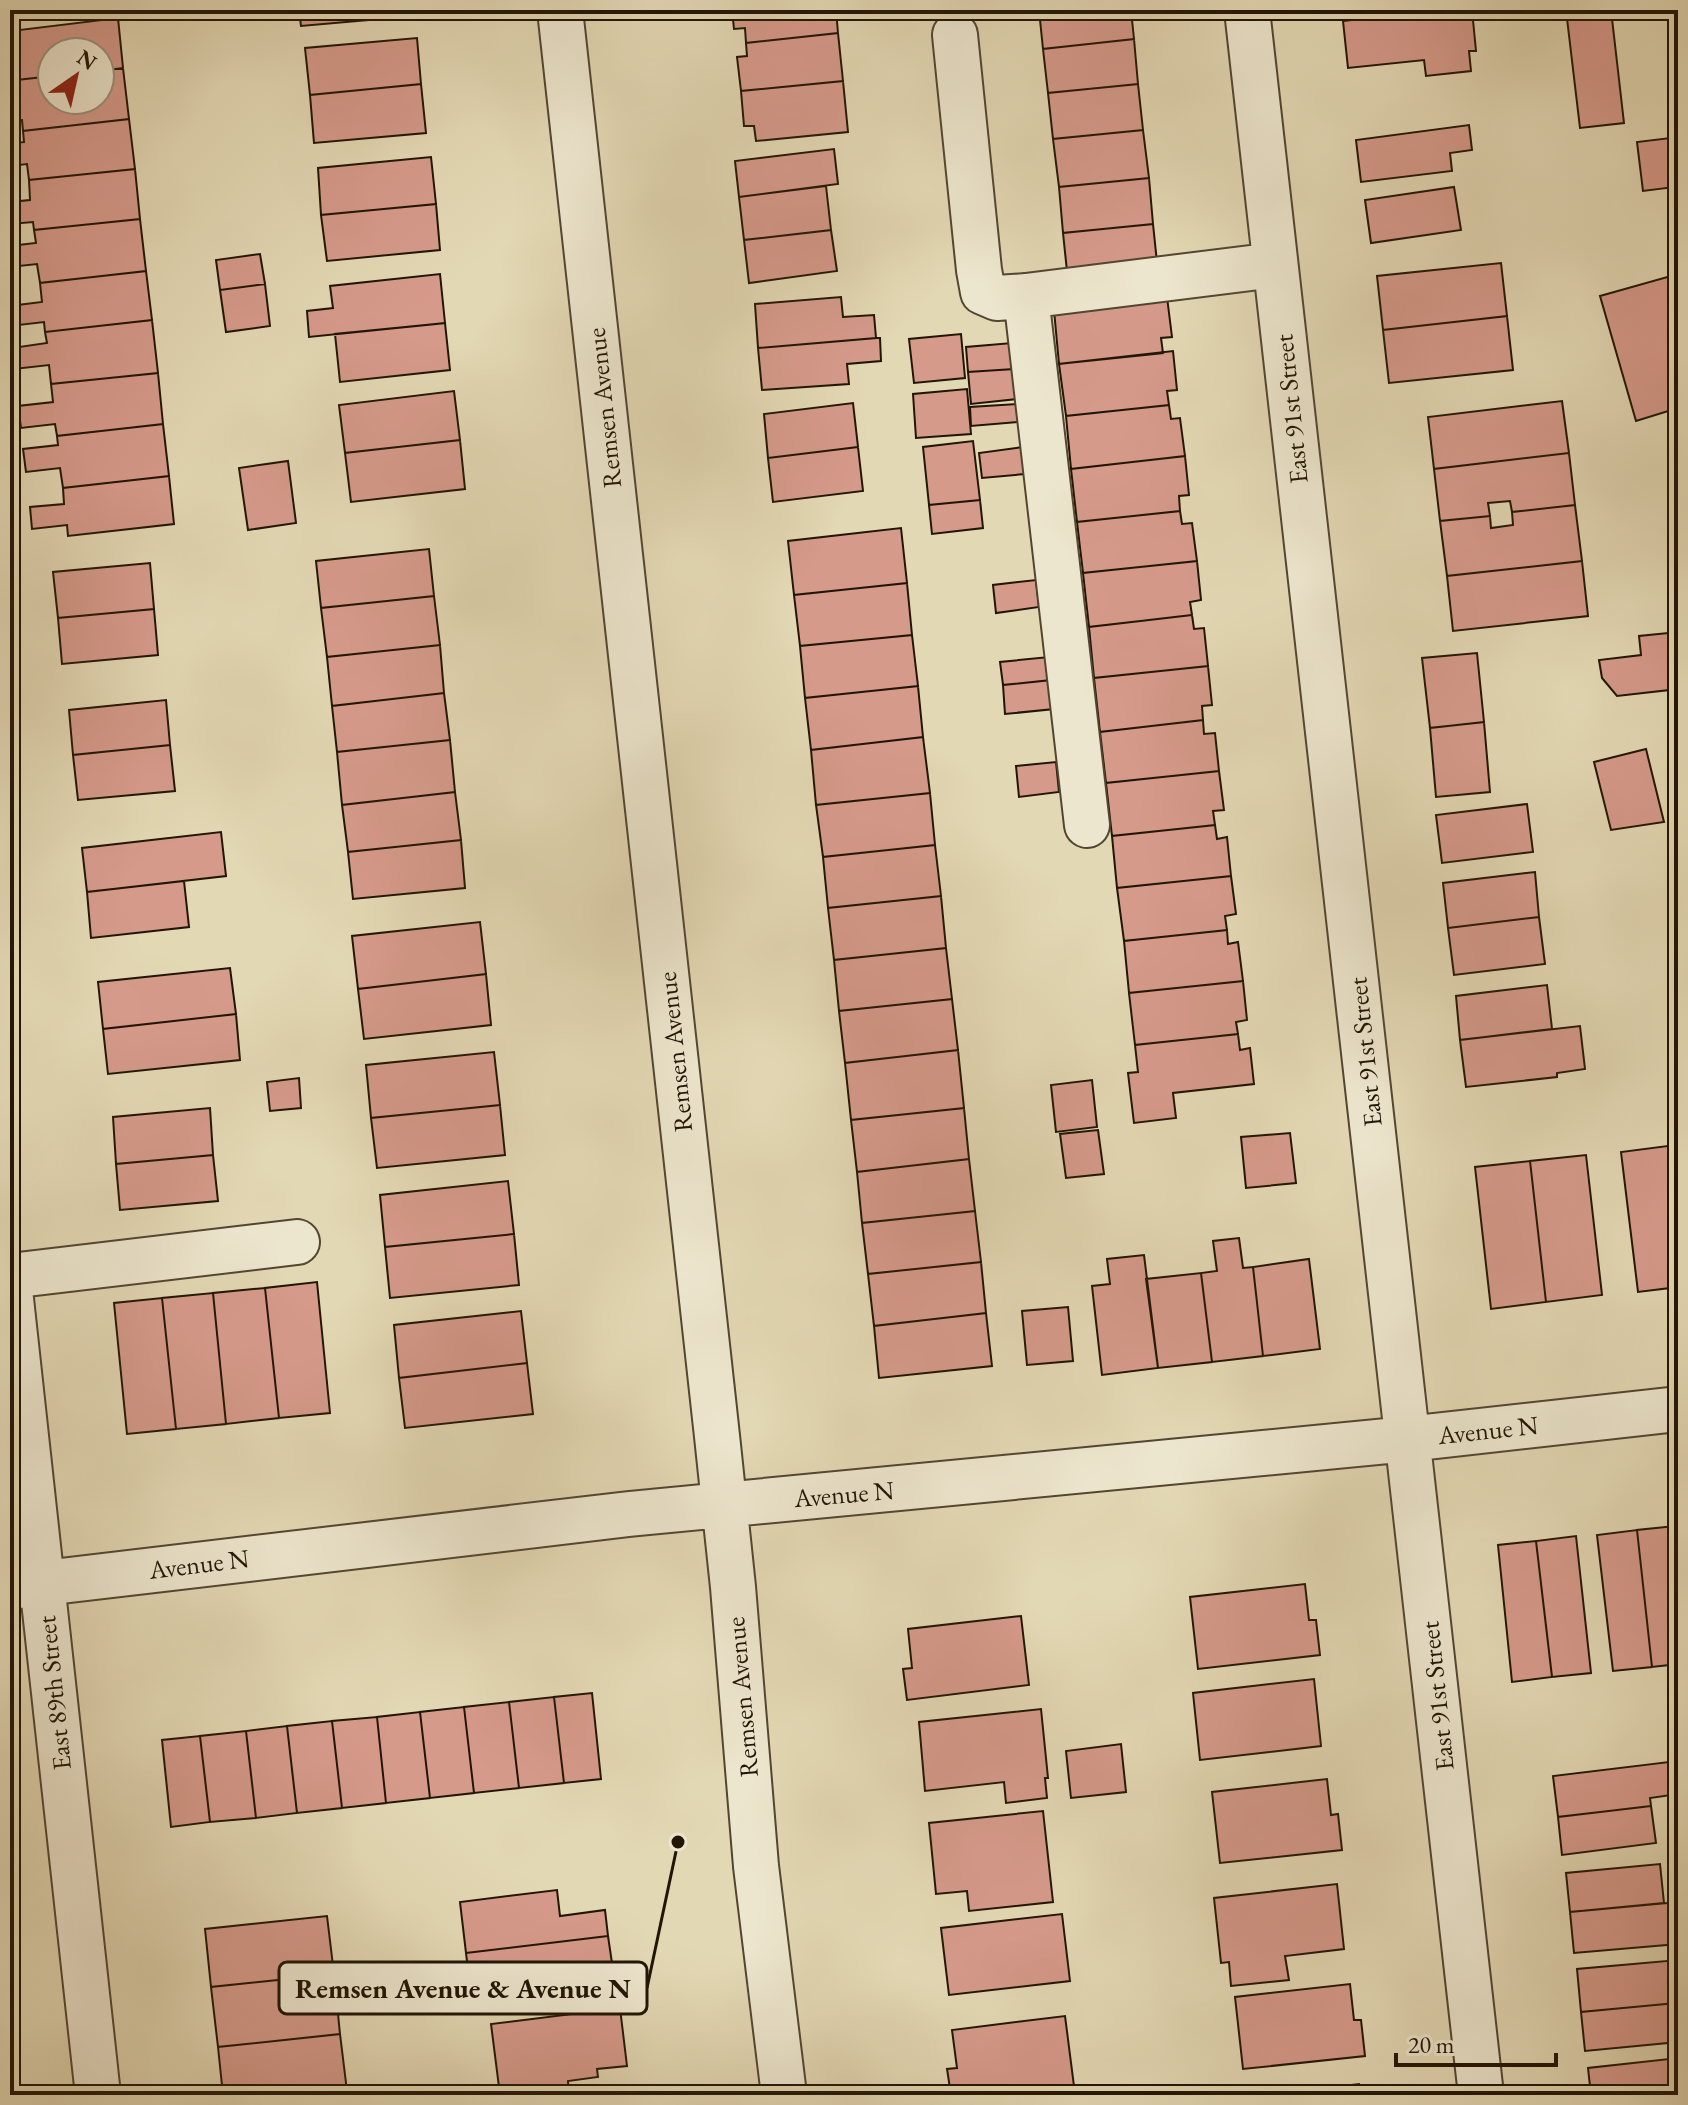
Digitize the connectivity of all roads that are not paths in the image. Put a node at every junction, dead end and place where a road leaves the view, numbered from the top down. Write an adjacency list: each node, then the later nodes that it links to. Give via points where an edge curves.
1 (560, 10): 12 (street, Remsen Avenue)
2 (1247, 10): 4 (street, East 91st Street)
3 (955, 35): 5 (street, via 983,292 997,298)
4 (1275, 265): 5 (street); 11 (street, East 91st Street)
5 (1026, 296): 6 (street)
6 (1087, 825)
7 (297, 1242): 8 (street)
8 (10, 1276)
9 (10, 1290): 13 (street, East 89th Street)
10 (1678, 1409): 11 (street, Avenue N)
11 (1408, 1439): 12 (street, Avenue N); 16 (street, East 91st Street)
12 (725, 1505): 13 (street, Avenue N); 15 (street, Remsen Avenue, via 756,1866)
13 (26, 1585): 14 (street, East 89th Street)
14 (98, 2095)
15 (784, 2095)
16 (1481, 2095)

